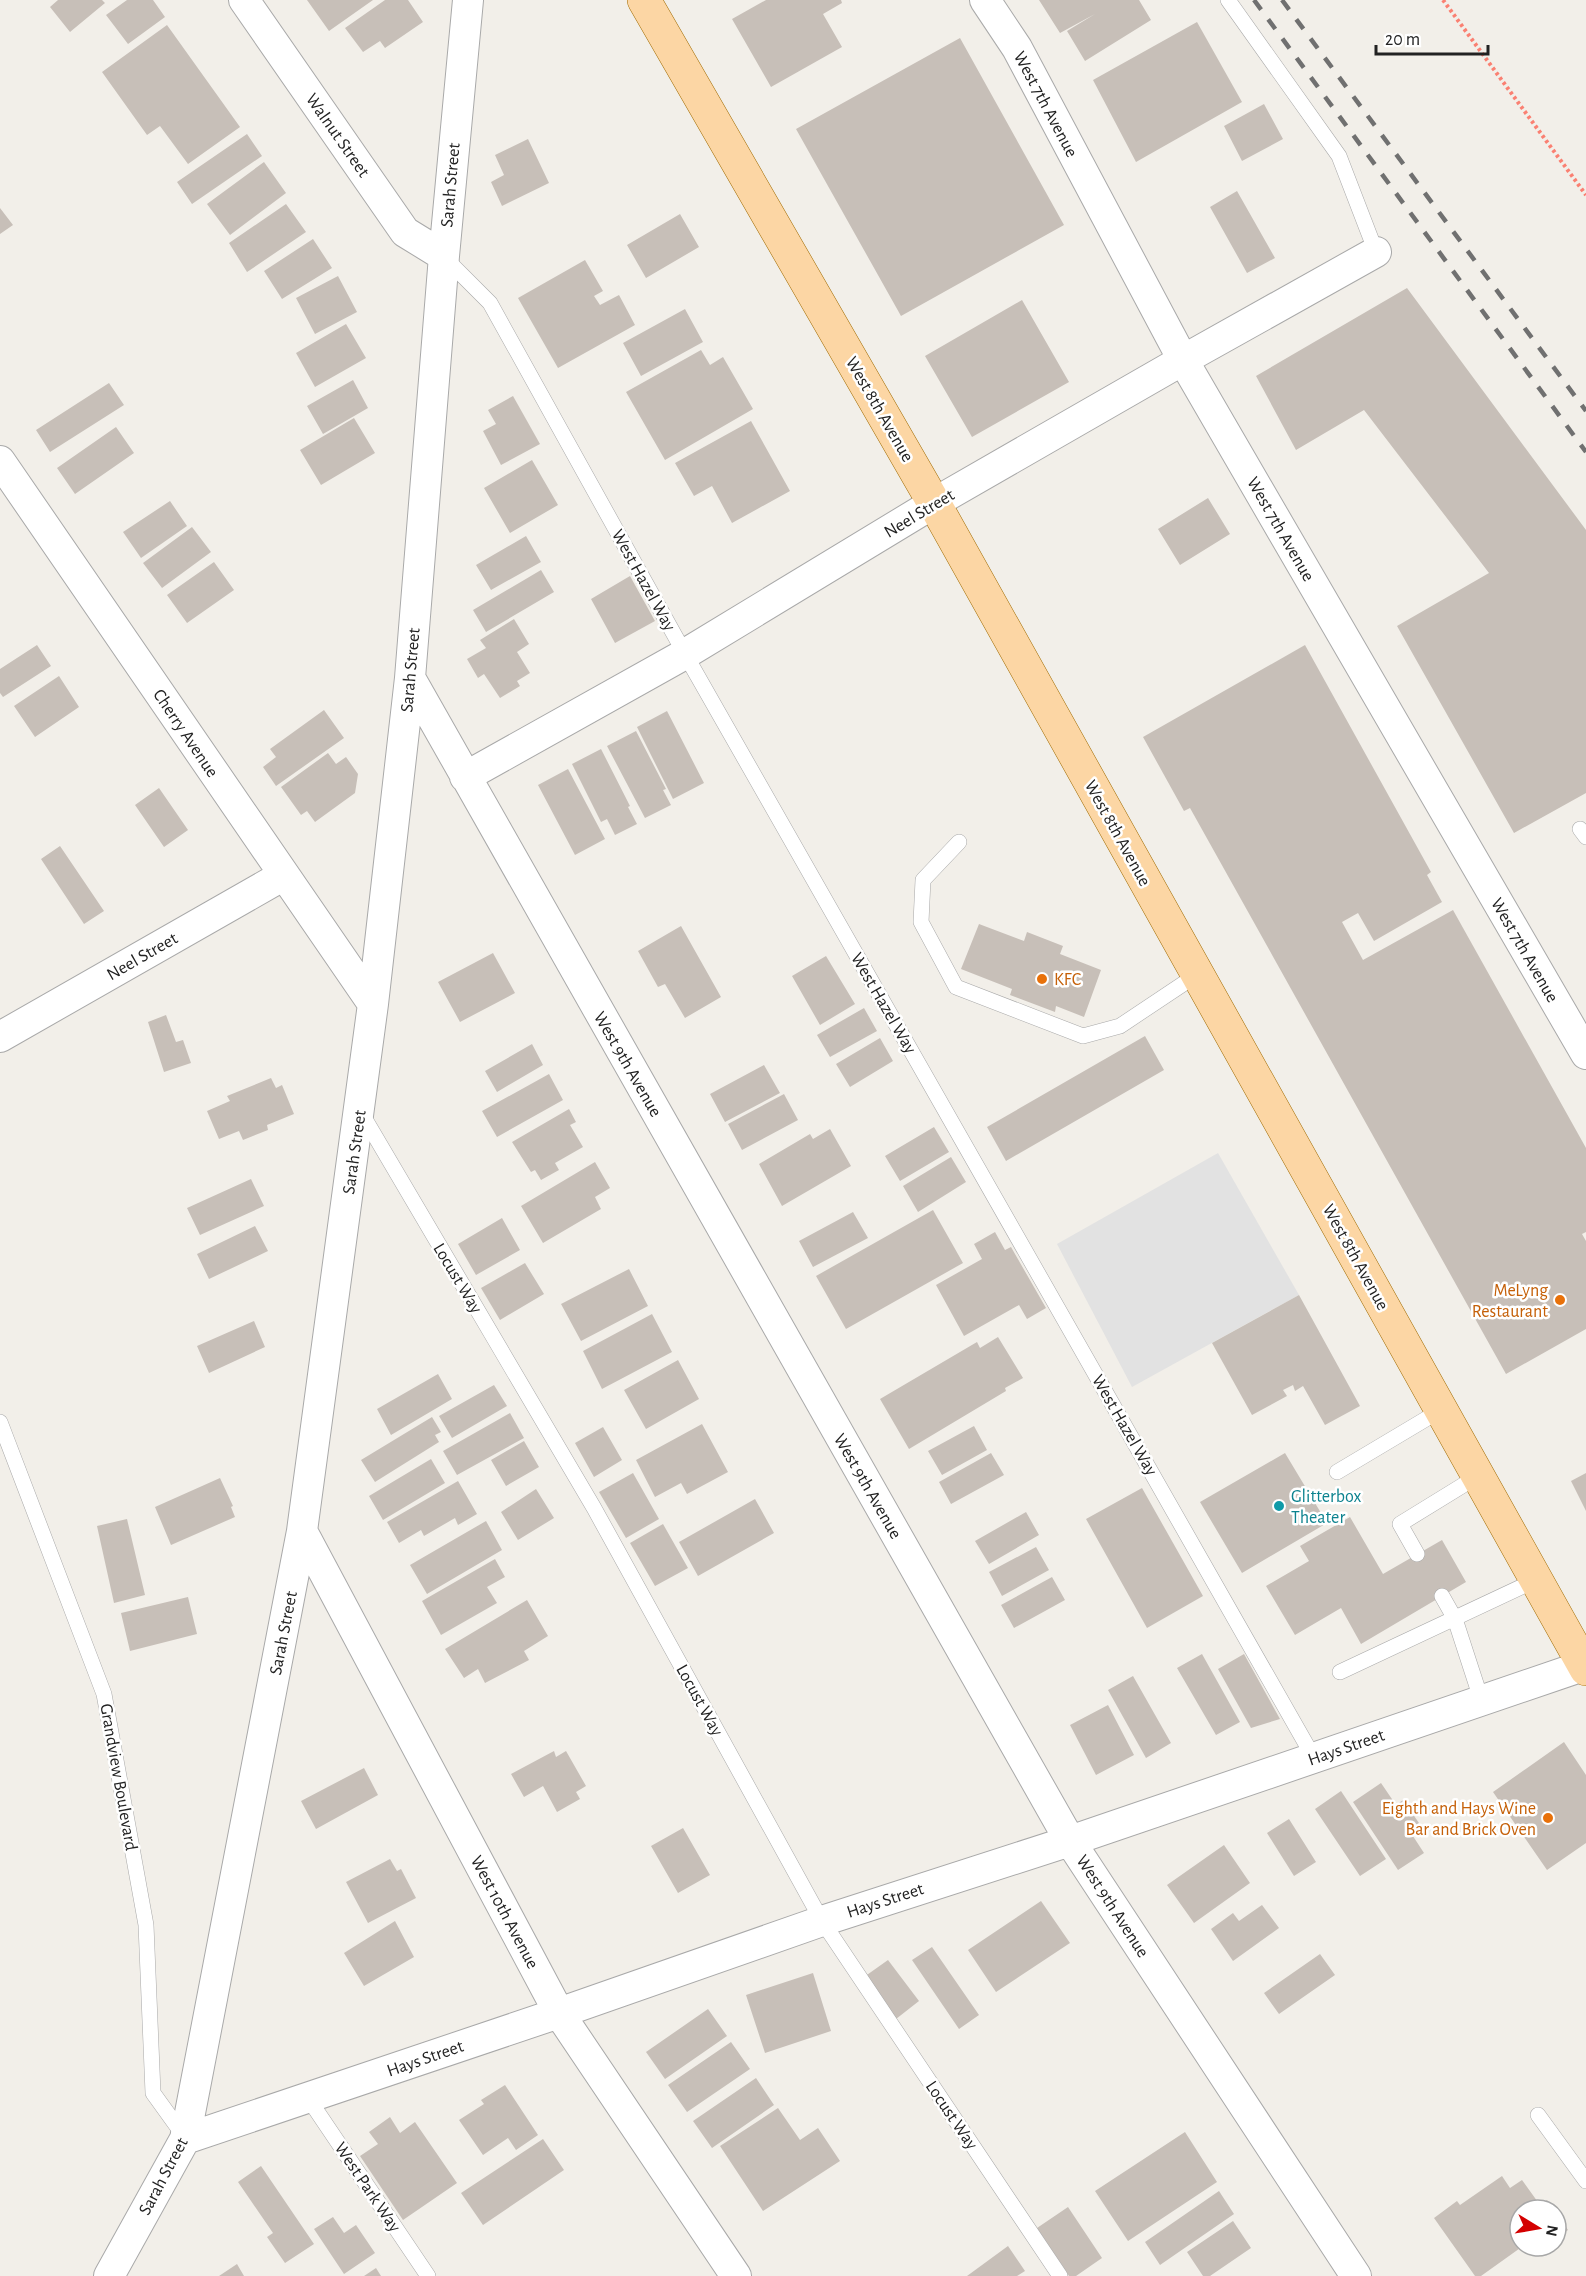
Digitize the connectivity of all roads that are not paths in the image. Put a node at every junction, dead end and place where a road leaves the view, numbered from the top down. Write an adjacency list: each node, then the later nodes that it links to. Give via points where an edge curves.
1 (244, 0): 7 (street, Walnut Street, via 405,232)
2 (468, 0): 7 (street, Sarah Street)
3 (644, 0): 10 (main road, West 8th Avenue)
4 (986, 0): 8 (street, West 7th Avenue, via 1017,48)
5 (1228, 0): 6 (lane, via 1340,156)
6 (1376, 252): 8 (street, Neel Street)
7 (444, 256): 11 (lane, West Hazel Way, via 490,303); 12 (street, Sarah Street)
8 (1183, 360): 10 (street, Neel Street); 19 (street, West 7th Avenue)
9 (0, 461): 15 (street, Cherry Avenue)
10 (934, 503): 11 (street, Neel Street); 16 (main road, West 8th Avenue)
11 (685, 654): 13 (street, Neel Street); 33 (lane, West Hazel Way)
12 (410, 678): 13 (street, West 9th Avenue); 17 (street, Sarah Street)
13 (465, 777): 34 (street, West 9th Avenue)
14 (959, 842): 16 (lane, via 923,880 921,922 956,987 1083,1036 1120,1026)
15 (284, 875): 17 (street, Cherry Avenue); 18 (street, Neel Street)
16 (1198, 974): 21 (main road, West 8th Avenue)
17 (373, 1004): 20 (street, Sarah Street)
18 (0, 1037)
19 (1586, 1054)
20 (360, 1111): 25 (street, Sarah Street); 35 (lane, Locust Way, via 594,1508)
21 (1441, 1410): 23 (lane); 24 (main road, West 8th Avenue)
22 (0, 1422): 39 (lane, Grandview Boulevard, via 104,1694 146,1925 153,2093)
23 (1336, 1472)
24 (1478, 1476): 26 (lane, via 1400,1524); 27 (main road, West 8th Avenue)
25 (302, 1531): 36 (street, West 10th Avenue); 39 (street, Sarah Street)
26 (1417, 1554)
27 (1536, 1580): 29 (lane); 30 (main road, West 8th Avenue)
28 (1442, 1596): 29 (lane)
29 (1455, 1619): 31 (lane); 32 (lane)
30 (1585, 1667): 32 (street, Hays Street)
31 (1340, 1672)
32 (1482, 1702): 33 (street, Hays Street)
33 (1314, 1758): 34 (street, Hays Street)
34 (1070, 1841): 35 (street, Hays Street); 45 (street, West 9th Avenue)
35 (822, 1921): 36 (street, Hays Street); 44 (lane, Locust Way)
36 (559, 2013): 37 (street, Hays Street); 43 (street, West 10th Avenue)
37 (308, 2098): 39 (street, Hays Street); 42 (lane, West Park Way)
38 (1538, 2115): 40 (lane)
39 (185, 2139): 41 (street, Sarah Street)
40 (1586, 2181)
41 (111, 2275)
42 (428, 2276)
43 (736, 2276)
44 (1060, 2276)
45 (1356, 2276)

